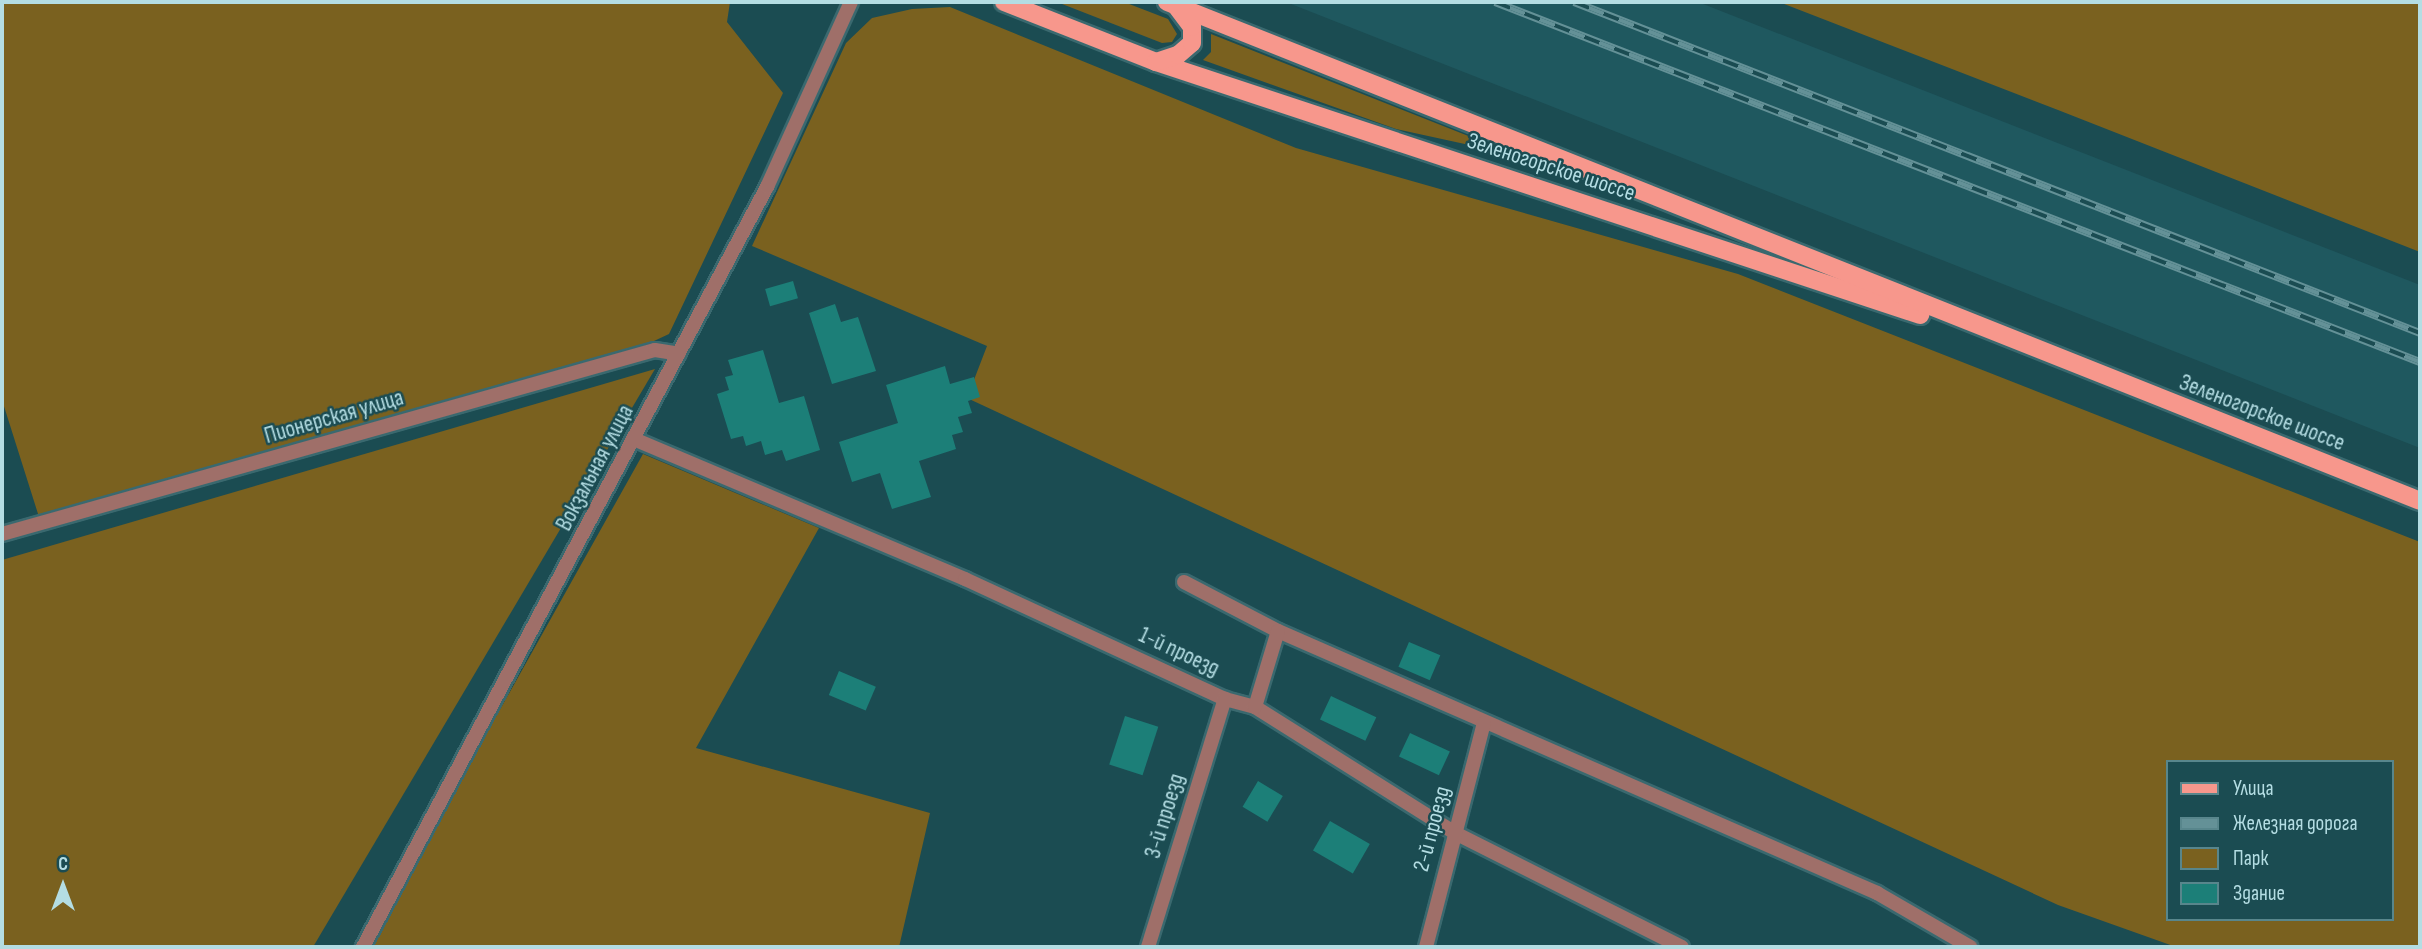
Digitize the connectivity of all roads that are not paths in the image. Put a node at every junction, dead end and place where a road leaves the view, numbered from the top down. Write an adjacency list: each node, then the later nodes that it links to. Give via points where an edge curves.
1 (851, 2): 5 (street, Вокзальная улица, via 767,187)
2 (1004, 2): 4 (main road, Зеленогорское шоссе)
3 (1172, 4): 4 (main road, via 1192,27 1192,43 1178,55); 6 (main road, Зеленогорское шоссе)
4 (1156, 62): 6 (main road, Зеленогорское шоссе)
5 (679, 355): 7 (street, Вокзальная улица); 9 (street, Пионерская улица, via 655,350)
6 (2086, 370): 8 (main road, Зеленогорское шоссе)
7 (636, 440): 12 (street, 1-й проезд, via 965,579); 16 (street, Вокзальная улица)
8 (2420, 501)
9 (2, 534)
10 (1184, 582): 11 (street)
11 (1278, 631): 13 (street); 14 (street)
12 (1225, 699): 13 (street, 1-й проезд); 17 (street, 3-й проезд)
13 (1255, 707): 15 (street, 1-й проезд)
14 (1484, 723): 15 (street, 2-й проезд); 20 (street, via 1877,893)
15 (1455, 833): 18 (street, 2-й проезд); 19 (street, 1-й проезд)
16 (363, 947)
17 (1148, 947)
18 (1426, 947)
19 (1682, 947)
20 (1970, 947)

